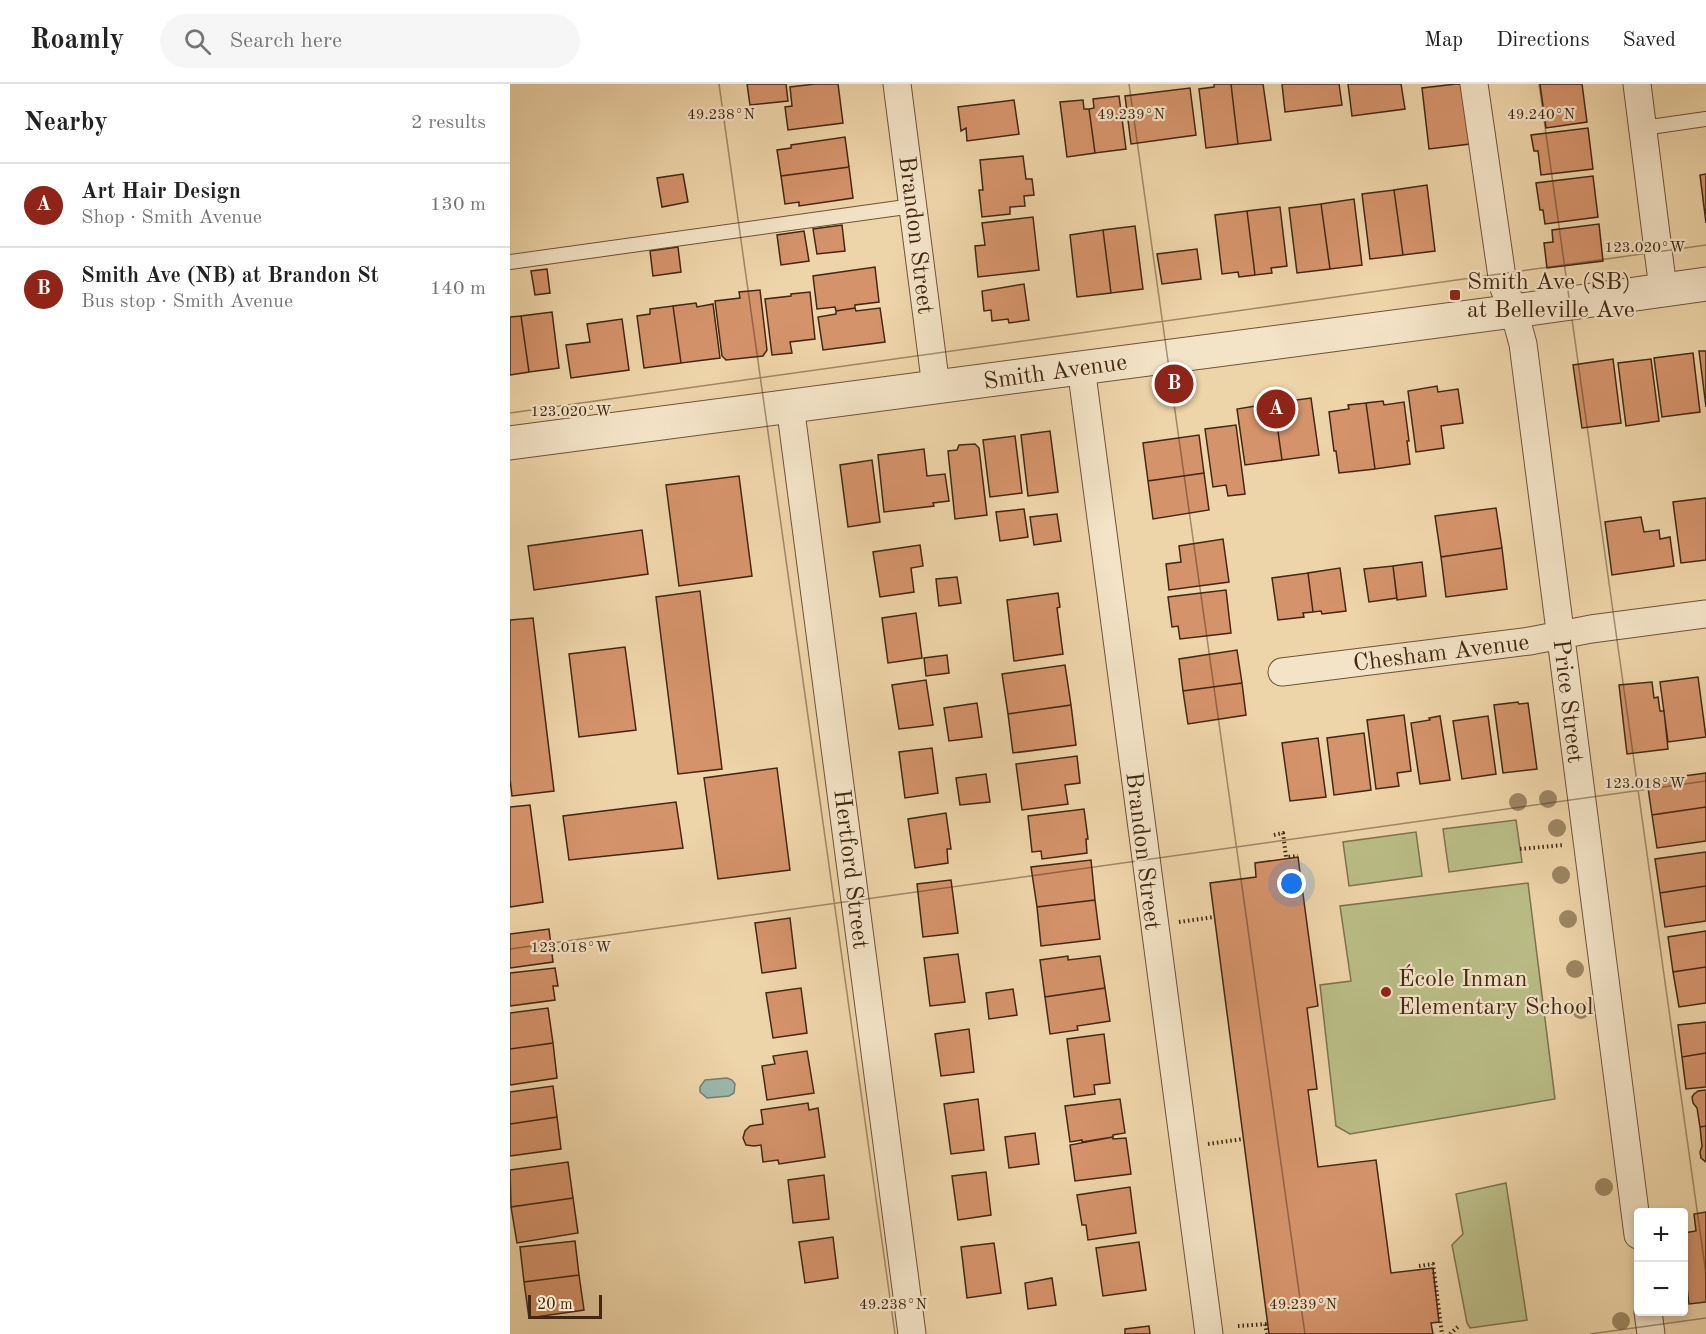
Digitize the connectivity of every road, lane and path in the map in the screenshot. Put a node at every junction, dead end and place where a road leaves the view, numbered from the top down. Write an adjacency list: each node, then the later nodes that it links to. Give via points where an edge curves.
1 (897, 84): 6 (street, Brandon Street)
2 (1474, 84): 10 (street, Price Street, via 1502,277)
3 (1637, 84): 5 (street)
4 (1706, 120): 5 (lane)
5 (1642, 128): 9 (street)
6 (913, 206): 7 (lane); 12 (street, Brandon Street)
7 (510, 262)
8 (1706, 284): 9 (street, Smith Avenue)
9 (1663, 290): 10 (street, Smith Avenue)
10 (1514, 311): 11 (street, Smith Avenue); 16 (street, Price Street, via 1523,344)
11 (1081, 367): 12 (street, Smith Avenue); 25 (street, Brandon Street)
12 (936, 387): 13 (street, Smith Avenue)
13 (790, 405): 14 (street, Smith Avenue); 31 (street, Hertford Street)
14 (510, 442)
15 (1706, 614): 16 (street, Chesham Avenue)
16 (1561, 635): 17 (street, Chesham Avenue); 26 (street, Price Street)
17 (1282, 672)
18 (1274, 834): 21 (path, via 1283,833 1286,857)
19 (1569, 845): 20 (path)
20 (1520, 849)
21 (1298, 856)
22 (1214, 917): 23 (path)
23 (1174, 923)
24 (1243, 1139): 25 (path)
25 (1183, 1147): 32 (street, Brandon Street)
26 (1635, 1208)
27 (1419, 1266): 34 (path, via 1433,1264)
28 (1649, 1316): 36 (street)
29 (1460, 1325): 35 (path)
30 (1238, 1326): 33 (path, via 1266,1324)
31 (912, 1334)
32 (1209, 1334)
33 (1267, 1334)
34 (1442, 1334)
35 (1450, 1334)
36 (1651, 1334)

